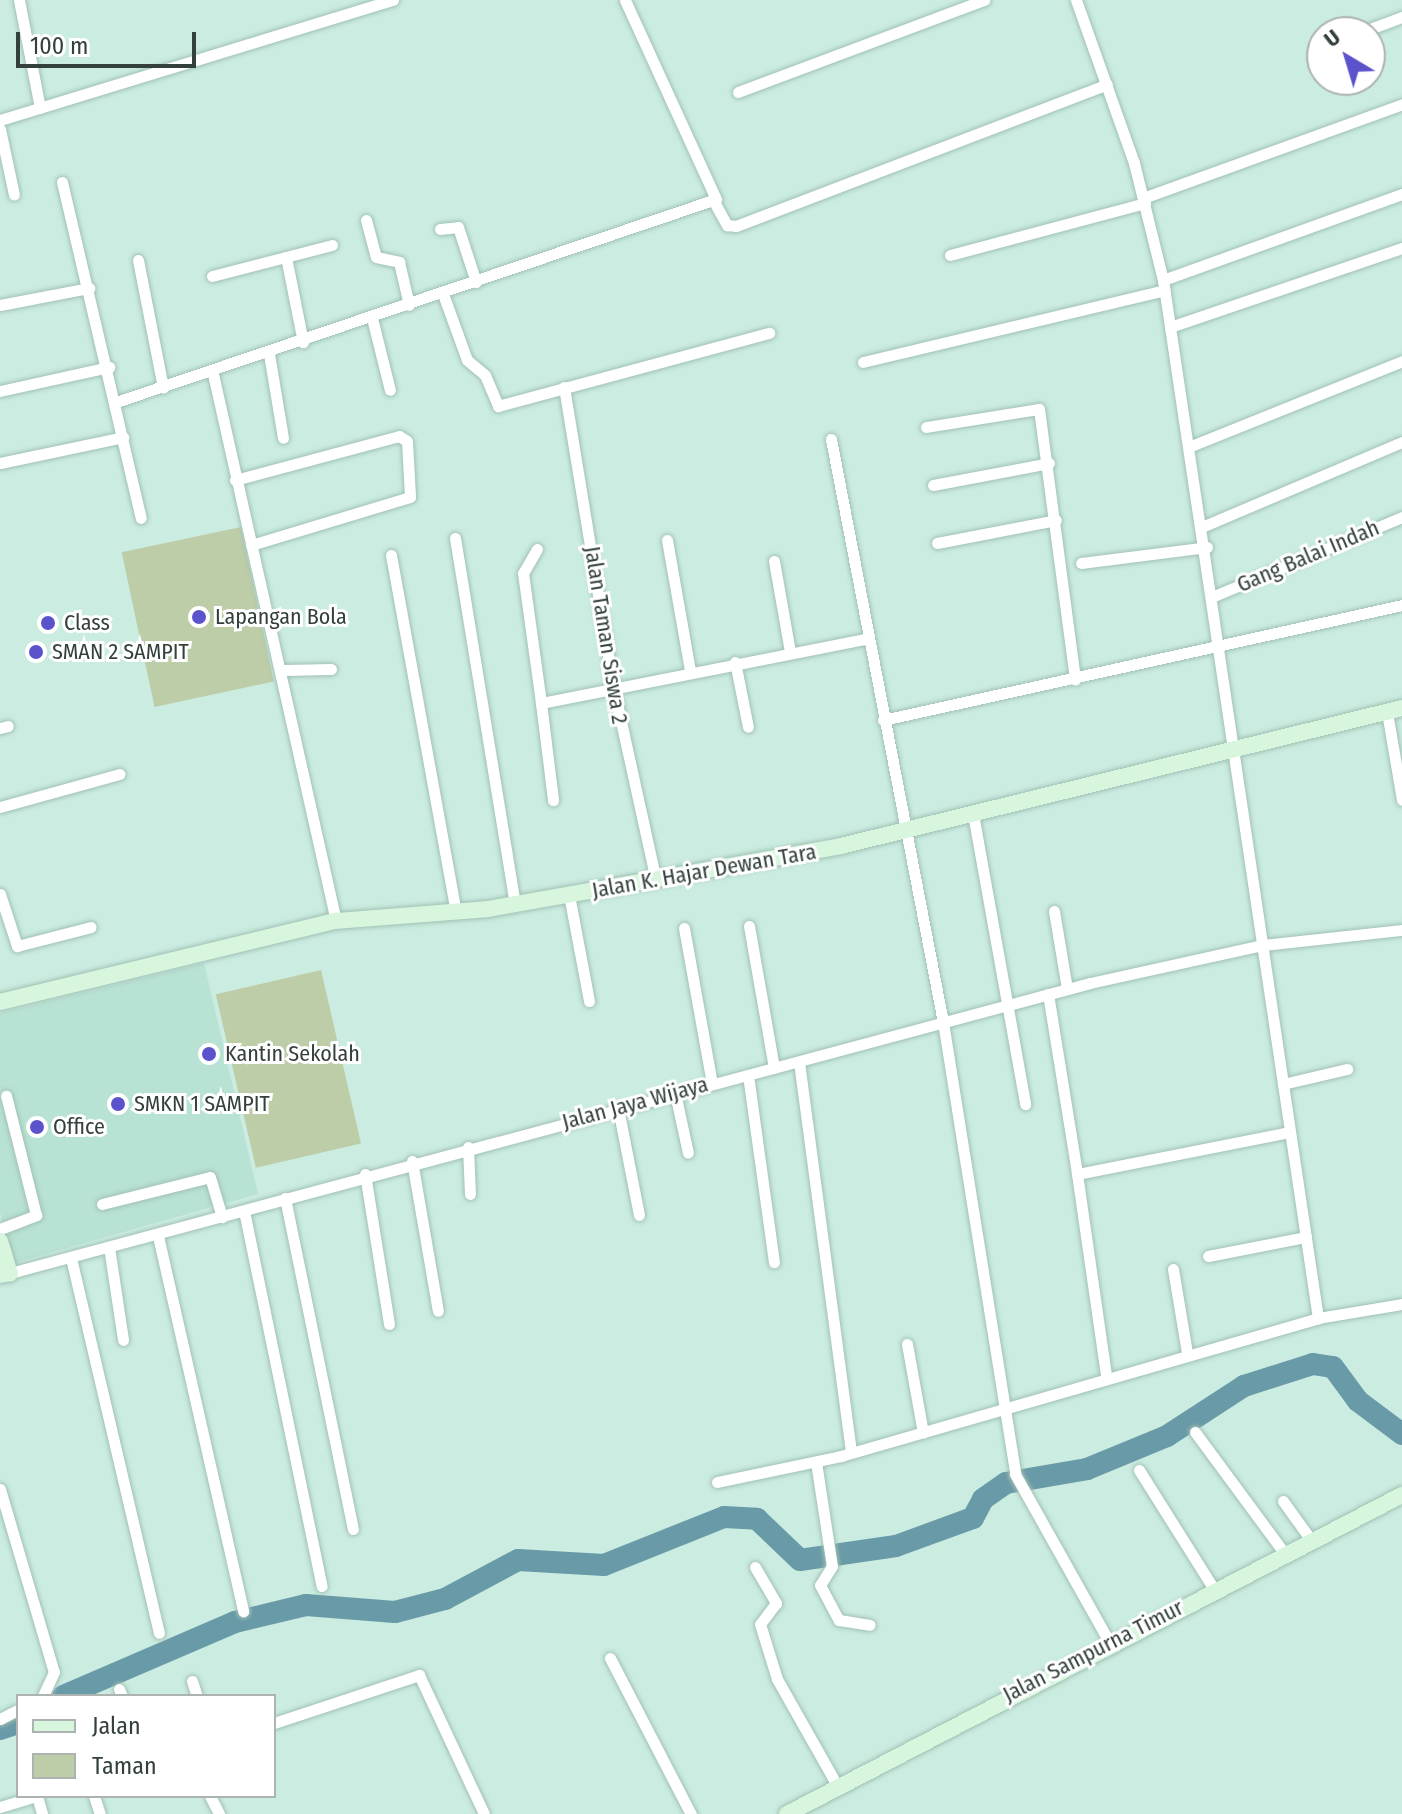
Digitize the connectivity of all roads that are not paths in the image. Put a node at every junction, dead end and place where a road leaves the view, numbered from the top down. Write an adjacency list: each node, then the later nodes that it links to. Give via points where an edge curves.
1 (19, 0): 9 (street)
2 (393, 0): 9 (street)
3 (625, 0): 15 (street, via 718,194)
4 (984, 0): 7 (street)
5 (1076, 0): 6 (street)
6 (1107, 84): 15 (street, via 736,226 727,225); 16 (street)
7 (738, 92)
8 (1402, 104): 16 (street)
9 (40, 108): 10 (street)
10 (0, 120)
11 (0, 129): 14 (street)
12 (62, 182): 27 (street)
13 (1402, 194): 26 (street)
14 (14, 195)
15 (713, 200): 25 (street)
16 (1144, 201): 21 (street); 26 (street)
17 (366, 220): 30 (street, via 376,257 399,262)
18 (440, 229): 25 (street, via 458,227)
19 (332, 245): 22 (street)
20 (1402, 248): 32 (street)
21 (950, 255)
22 (286, 257): 24 (street); 34 (street)
23 (138, 260): 41 (street)
24 (212, 276)
25 (476, 282): 28 (street)
26 (1164, 285): 32 (street); 37 (street)
27 (89, 288): 29 (street); 38 (street)
28 (443, 294): 30 (street); 40 (street, via 467,360 485,375 494,404)
29 (0, 305)
30 (409, 305): 31 (street)
31 (372, 318): 34 (street); 42 (street)
32 (1170, 327): 50 (street)
33 (769, 333): 40 (street)
34 (303, 342): 35 (street)
35 (269, 354): 39 (street); 47 (street)
36 (1402, 361): 50 (street)
37 (863, 362)
38 (109, 367): 43 (street); 44 (street)
39 (213, 374): 41 (street); 53 (street)
40 (564, 387): 78 (street, Jalan Taman Siswa 2)
41 (163, 388): 44 (street)
42 (390, 390)
43 (0, 391)
44 (116, 402): 46 (street)
45 (926, 427): 52 (street, via 1036,406)
46 (123, 437): 51 (street); 56 (street)
47 (283, 438)
48 (831, 439): 70 (street)
49 (1402, 442): 58 (street)
50 (1191, 446): 58 (street)
51 (0, 463)
52 (1049, 463): 54 (street); 57 (street)
53 (235, 480): 62 (street); 62 (street, via 399,436 407,441 410,497)
54 (933, 485)
55 (1402, 517): 68 (street, Gang Balai Indah)
56 (141, 518)
57 (1056, 520): 61 (street); 77 (street)
58 (1204, 526): 63 (street)
59 (455, 538): 93 (street)
60 (667, 540): 76 (street)
61 (937, 543)
62 (251, 545): 75 (street)
63 (1207, 547): 67 (street); 68 (street)
64 (537, 549): 79 (street, via 523,573)
65 (391, 555): 95 (street)
66 (774, 561): 72 (street)
67 (1081, 563)
68 (1214, 596): 71 (street)
69 (1402, 605): 71 (street)
70 (864, 639): 72 (street); 81 (street)
71 (1222, 650): 77 (street); 83 (street)
72 (790, 652): 73 (street)
73 (735, 662): 76 (street); 82 (street)
74 (331, 669): 75 (street)
75 (284, 670): 96 (street)
76 (690, 671): 78 (street)
77 (1075, 680): 81 (street)
78 (613, 685): 79 (street); 90 (street, Jalan Taman Siswa 2)
79 (541, 703): 85 (street)
80 (1394, 710): 83 (street, Jalan K. Hajar Dewan Tara); 86 (street)
81 (883, 720): 89 (street)
82 (748, 727)
83 (1238, 752): 88 (street, Jalan K. Hajar Dewan Tara); 101 (street)
84 (120, 774): 87 (street)
85 (553, 800)
86 (1402, 800)
87 (0, 807)
88 (973, 814): 89 (street, Jalan K. Hajar Dewan Tara); 106 (street)
89 (906, 830): 90 (street, Jalan K. Hajar Dewan Tara); 107 (street)
90 (656, 881): 92 (street, Jalan K. Hajar Dewan Tara)
91 (0, 894): 98 (street, via 17,946)
92 (569, 895): 93 (street, Jalan K. Hajar Dewan Tara); 104 (street)
93 (515, 905): 95 (street, Jalan K. Hajar Dewan Tara)
94 (1054, 911): 102 (street)
95 (456, 913): 96 (street, Jalan K. Hajar Dewan Tara)
96 (336, 921): 105 (street, Jalan K. Hajar Dewan Tara)
97 (749, 926): 109 (street)
98 (91, 927)
99 (684, 928): 112 (street)
100 (1402, 930): 101 (street, Jalan Jaya Wijaya)
101 (1263, 945): 102 (street, Jalan Jaya Wijaya); 113 (street)
102 (1067, 989): 103 (street, Jalan Jaya Wijaya)
103 (1048, 994): 106 (street, Jalan Jaya Wijaya); 123 (street)
104 (589, 1001)
105 (0, 1002)
106 (1012, 1004): 107 (street, Jalan Jaya Wijaya); 116 (street)
107 (943, 1022): 108 (street, Jalan Jaya Wijaya); 148 (street)
108 (799, 1062): 109 (street, Jalan Jaya Wijaya); 151 (street)
109 (774, 1068): 111 (street, Jalan Jaya Wijaya)
110 (1347, 1069): 113 (street)
111 (748, 1075): 112 (street, Jalan Jaya Wijaya); 137 (street)
112 (712, 1083): 114 (street, Jalan Jaya Wijaya)
113 (1283, 1084): 118 (street)
114 (675, 1093): 117 (street, Jalan Jaya Wijaya); 120 (street)
115 (6, 1096): 130 (street, via 36,1215)
116 (1025, 1104)
117 (618, 1108): 119 (street, Jalan Jaya Wijaya); 128 (street)
118 (1290, 1132): 123 (street); 132 (street)
119 (468, 1147): 121 (street, Jalan Jaya Wijaya); 124 (street)
120 (688, 1153)
121 (412, 1161): 122 (street, Jalan Jaya Wijaya); 141 (street)
122 (365, 1174): 125 (street, Jalan Jaya Wijaya); 143 (street)
123 (1077, 1174): 147 (street)
124 (470, 1194)
125 (285, 1198): 127 (street, Jalan Jaya Wijaya); 158 (street)
126 (102, 1204): 129 (street, via 210,1177)
127 (244, 1211): 129 (street, Jalan Jaya Wijaya); 162 (street)
128 (639, 1215)
129 (222, 1217): 131 (street, Jalan Jaya Wijaya)
130 (0, 1229)
131 (158, 1236): 134 (street, Jalan Jaya Wijaya); 164 (street)
132 (1306, 1237): 135 (street); 142 (street)
133 (0, 1241): 139 (street)
134 (109, 1247): 136 (street, Jalan Jaya Wijaya); 144 (street)
135 (1208, 1256)
136 (71, 1258): 139 (street, Jalan Jaya Wijaya); 166 (street)
137 (774, 1262)
138 (1173, 1269): 146 (street)
139 (5, 1274)
140 (1402, 1304): 142 (street)
141 (438, 1311)
142 (1318, 1318): 146 (street)
143 (389, 1324)
144 (123, 1340)
145 (907, 1344): 150 (street)
146 (1187, 1353): 147 (street)
147 (1106, 1375): 148 (street)
148 (1003, 1407): 150 (street); 167 (street, via 1018,1488)
149 (1195, 1432): 160 (street)
150 (923, 1433): 151 (street)
151 (851, 1453): 152 (street)
152 (816, 1462): 154 (street); 165 (street, via 832,1563 820,1583 843,1622)
153 (1139, 1470): 163 (street)
154 (717, 1482)
155 (0, 1489): 170 (street, via 54,1672)
156 (1402, 1495): 159 (street, Jalan Sampurna Timur)
157 (1283, 1501): 159 (street)
158 (353, 1529)
159 (1311, 1540): 160 (street, Jalan Sampurna Timur)
160 (1285, 1554): 163 (street, Jalan Sampurna Timur)
161 (755, 1567): 173 (street, via 775,1601 760,1624 777,1679)
162 (322, 1586)
163 (1214, 1589): 167 (street, Jalan Sampurna Timur)
164 (243, 1611)
165 (870, 1625)
166 (159, 1633)
167 (1110, 1643): 173 (street, Jalan Sampurna Timur)
168 (610, 1658): 177 (street)
169 (192, 1681): 171 (street)
170 (44, 1694)
171 (196, 1694)
172 (276, 1722): 176 (street, via 419,1675)
173 (838, 1787): 178 (street, Jalan Sampurna Timur)
174 (30, 1798): 175 (street)
175 (0, 1807)
176 (484, 1814)
177 (691, 1814)
178 (787, 1814)

